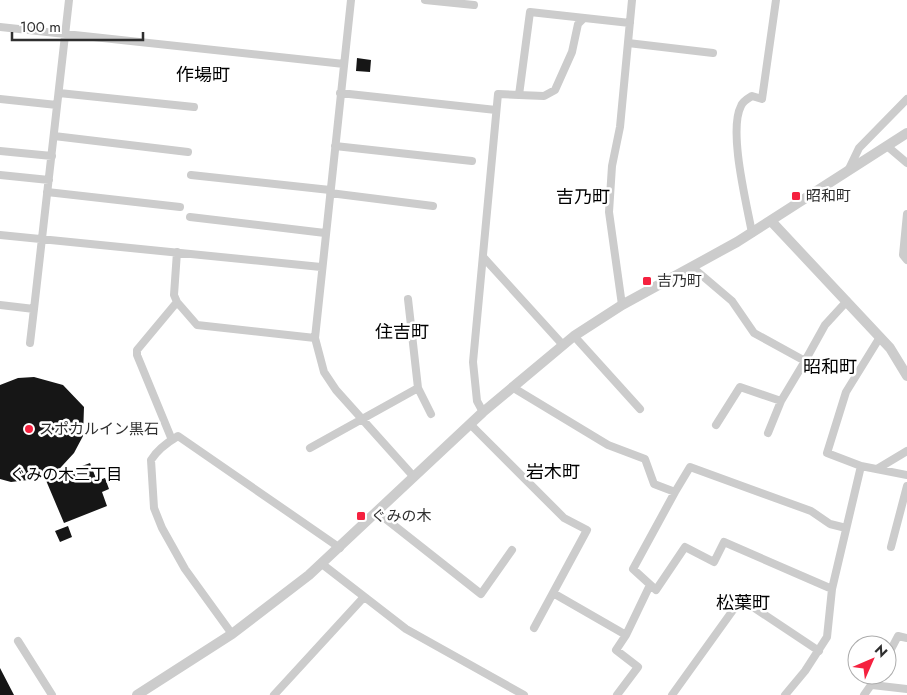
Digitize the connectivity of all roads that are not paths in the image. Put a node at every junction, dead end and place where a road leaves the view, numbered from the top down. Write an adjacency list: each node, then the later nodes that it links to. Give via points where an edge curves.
1 (69, 0): 10 (street)
2 (350, 0): 13 (street)
3 (425, 0): 6 (street)
4 (632, 0): 8 (street)
5 (776, 0): 43 (street, via 762,99 752,96 746,100 737,116 738,155)
6 (474, 5)
7 (583, 19): 8 (street); 16 (street, via 578,24 572,52 555,90 544,96); 16 (street, via 530,12)
8 (630, 23): 11 (street)
9 (0, 27): 10 (street)
10 (65, 34): 13 (street); 14 (street)
11 (628, 44): 12 (street); 55 (street, via 609,212)
12 (713, 53)
13 (344, 64): 15 (street)
14 (59, 93): 19 (street); 20 (street)
15 (340, 93): 21 (street); 24 (street)
16 (519, 95): 21 (street, via 498,94)
17 (907, 98): 31 (street, via 859,148)
18 (0, 99): 19 (street)
19 (57, 105): 23 (street)
20 (194, 107)
21 (496, 110): 47 (street)
22 (907, 133): 25 (street)
23 (54, 136): 27 (street); 28 (street)
24 (335, 146): 29 (street); 36 (street)
25 (887, 146): 30 (street); 31 (street)
26 (0, 151): 28 (street)
27 (188, 152)
28 (52, 156): 34 (street)
29 (472, 161)
30 (907, 163)
31 (847, 172): 41 (street)
32 (0, 175): 34 (street)
33 (192, 175): 36 (street)
34 (49, 180): 35 (street)
35 (47, 192): 38 (street); 45 (street)
36 (330, 192): 37 (street); 42 (street)
37 (433, 206)
38 (180, 208)
39 (907, 214): 48 (street, via 903,255)
40 (190, 217): 42 (street)
41 (771, 221): 43 (street); 52 (street)
42 (325, 233): 49 (street)
43 (752, 233): 50 (street)
44 (0, 235): 45 (street)
45 (42, 239): 46 (street); 56 (street)
46 (177, 252): 49 (street); 53 (street, via 174,295)
47 (484, 258): 61 (street); 68 (street, via 473,362 478,402)
48 (907, 260)
49 (322, 267): 59 (street)
50 (692, 267): 55 (street); 62 (street, via 732,301 754,333)
51 (408, 299): 65 (street)
52 (847, 301): 58 (street); 62 (street, via 825,325)
53 (178, 302): 59 (street, via 197,325); 74 (street, via 137,350)
54 (0, 305): 56 (street)
55 (622, 305): 57 (street)
56 (34, 309): 60 (street)
57 (574, 336): 61 (street); 67 (street)
58 (880, 337): 63 (street); 77 (street, via 846,392 827,453)
59 (315, 338): 70 (street, via 324,372)
60 (30, 343)
61 (563, 345): 64 (street)
62 (805, 361): 66 (street)
63 (907, 376)
64 (512, 387): 68 (street); 82 (street, via 608,445 645,459 654,484)
65 (418, 388): 69 (street); 70 (street)
66 (781, 401): 72 (street, via 740,387); 73 (street)
67 (640, 409)
68 (483, 412): 71 (street)
69 (431, 414)
70 (362, 419): 75 (street); 80 (street)
71 (470, 424): 80 (street); 91 (street, via 564,518 588,530)
72 (716, 425)
73 (768, 433)
74 (172, 440): 86 (street, via 178,436); 94 (street, via 152,460 154,508 185,569)
75 (310, 448)
76 (907, 451): 78 (street)
77 (861, 466): 78 (street); 84 (street)
78 (877, 469): 79 (street)
79 (907, 475)
80 (414, 477): 83 (street)
81 (907, 486): 85 (street)
82 (675, 492): 84 (street, via 690,467 811,511 830,524); 89 (street, via 633,569)
83 (377, 512): 86 (street); 87 (street, via 482,594)
84 (846, 528): 90 (street)
85 (891, 547)
86 (340, 548): 88 (street)
87 (512, 550)
88 (322, 564): 92 (street); 94 (street)
89 (650, 585): 90 (street, via 656,590 685,547 714,562 724,542); 95 (street)
90 (832, 588): 97 (street, via 827,637)
91 (553, 592): 93 (street); 95 (street)
92 (364, 597): 102 (street); 103 (street, via 406,629)
93 (534, 628)
94 (232, 634): 101 (street)
95 (626, 635): 104 (street, via 616,650 638,667)
96 (18, 641): 100 (street)
97 (819, 651): 105 (street, via 740,599); 106 (street)
98 (872, 685): 99 (street); 107 (street)
99 (907, 689)
100 (52, 695)
101 (137, 695)
102 (274, 695)
103 (524, 695)
104 (617, 695)
105 (672, 695)
106 (785, 695)
107 (864, 695)

